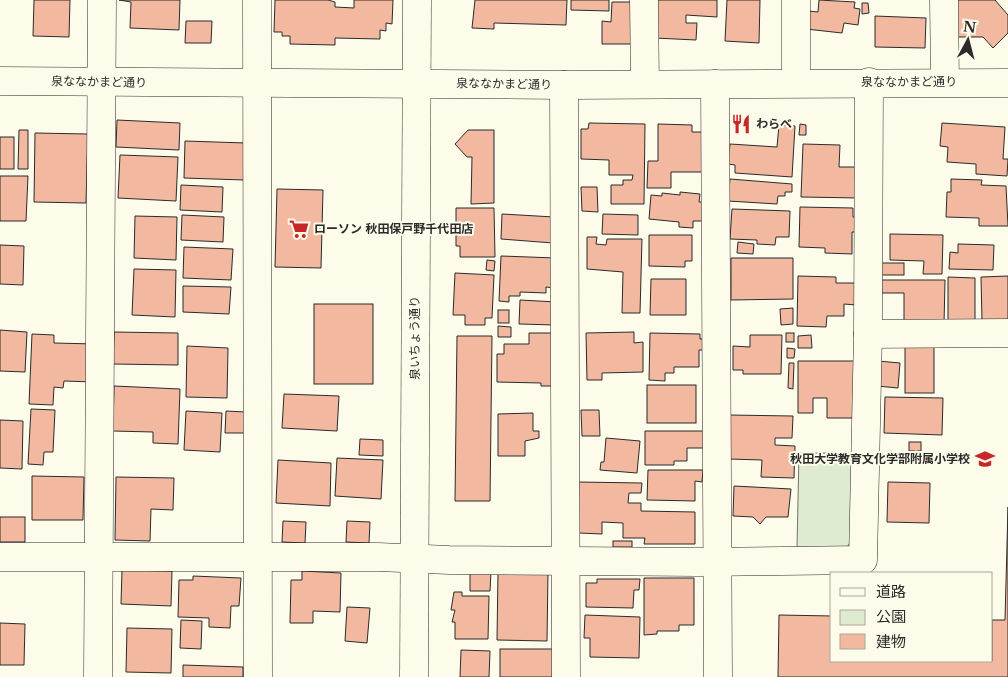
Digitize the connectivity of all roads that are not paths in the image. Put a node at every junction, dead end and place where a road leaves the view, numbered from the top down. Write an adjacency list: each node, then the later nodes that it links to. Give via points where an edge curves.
1 (102, 0): 8 (street)
2 (258, 0): 14 (street)
3 (417, 0): 11 (street, 泉いちょう通り)
4 (644, 0): 15 (street)
5 (796, 0): 12 (street)
6 (944, 0): 10 (street)
7 (0, 81): 8 (street, 泉ななかまど通り)
8 (101, 82): 14 (street, 泉ななかまど通り); 22 (street)
9 (869, 82): 10 (street, 泉ななかまど通り); 12 (street, 泉ななかまど通り); 19 (street)
10 (944, 82): 13 (street, 泉ななかまど通り)
11 (417, 83): 14 (street, 泉ななかまど通り); 17 (street, 泉ななかまど通り); 23 (street, 泉いちょう通り)
12 (796, 83): 16 (street, 泉ななかまど通り)
13 (1008, 83)
14 (259, 84): 21 (street)
15 (645, 84): 16 (street, 泉ななかまど通り); 17 (street, 泉ななかまど通り)
16 (716, 84): 25 (street)
17 (564, 85): 24 (street)
18 (1008, 333): 19 (street)
19 (868, 334): 25 (street, via 863,560)
20 (0, 556): 22 (street)
21 (258, 557): 22 (street); 23 (street); 27 (street)
22 (98, 558): 26 (street)
23 (414, 559): 24 (street); 28 (street, 泉いちょう通り)
24 (565, 560): 25 (street); 29 (street)
25 (718, 561): 30 (street)
26 (98, 677)
27 (258, 677)
28 (414, 677)
29 (566, 677)
30 (718, 677)

